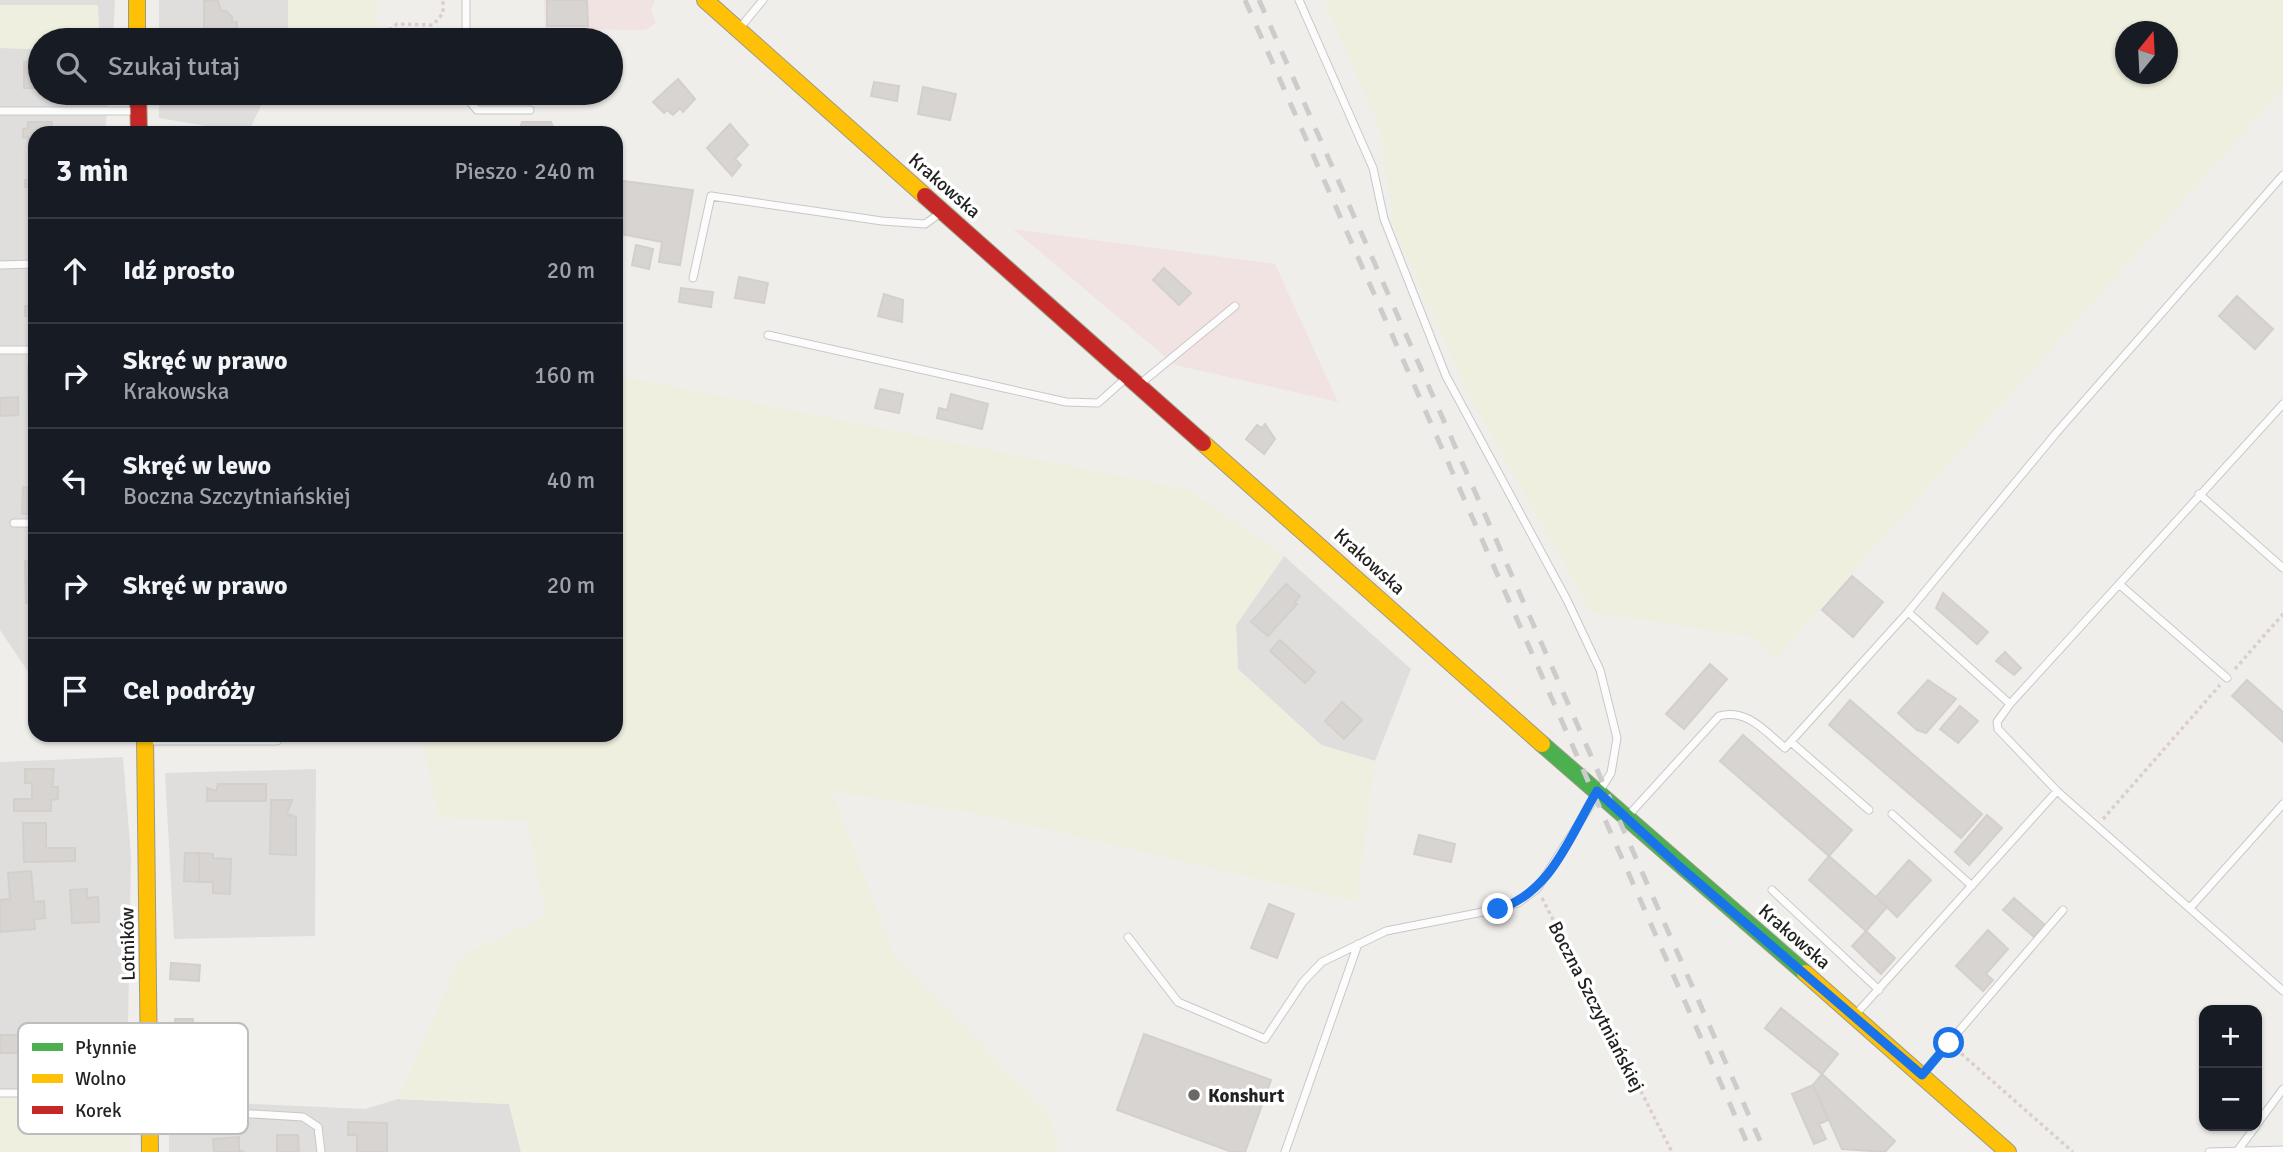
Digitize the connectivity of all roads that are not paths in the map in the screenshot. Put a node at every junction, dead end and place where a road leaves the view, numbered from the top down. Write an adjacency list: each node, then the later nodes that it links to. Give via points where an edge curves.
1 (137, 0): 6 (main road)
2 (466, 0): 7 (lane)
3 (705, 0): 8 (main road, Krakowska)
4 (763, 0): 8 (lane)
5 (1299, 0): 36 (lane, via 1373,168 1384,219 1446,376 1600,670 1618,738 1611,773)
6 (137, 28)
7 (466, 28)
8 (738, 30): 16 (main road, Krakowska)
9 (138, 105): 13 (main road)
10 (473, 105): 11 (lane, via 477,110)
11 (530, 110)
12 (0, 111): 13 (lane)
13 (138, 111): 14 (main road)
14 (139, 126)
15 (2281, 180): 31 (lane, via 2057,432)
16 (942, 211): 19 (lane, via 925,224 904,223 711,197); 24 (main road, Krakowska)
17 (28, 264): 18 (lane)
18 (0, 265)
19 (693, 278)
20 (1235, 306): 24 (lane)
21 (768, 335): 24 (lane, via 1066,402 1098,403)
22 (0, 350): 23 (lane)
23 (28, 350)
24 (1134, 380): 36 (main road, Krakowska)
25 (2283, 404): 26 (lane)
26 (2199, 495): 29 (lane); 30 (lane)
27 (13, 523): 28 (lane)
28 (28, 523)
29 (2283, 568)
30 (2119, 584): 32 (lane); 33 (lane)
31 (1908, 612): 33 (lane); 35 (lane)
32 (2227, 678)
33 (2010, 704): 37 (lane, via 1997,722 1998,729)
34 (145, 742): 51 (main road, Lotników)
35 (1791, 742): 39 (lane); 41 (lane, via 1785,748 1747,717 1719,716)
36 (1597, 791): 41 (main road, Krakowska); 47 (lane, via 1537,889 1518,903 1415,923)
37 (2057, 791): 42 (lane); 44 (lane)
38 (2283, 804): 44 (lane)
39 (1869, 810)
40 (1892, 814): 42 (lane)
41 (1626, 818): 50 (main road, Krakowska)
42 (1972, 886): 48 (lane)
43 (1772, 890): 48 (lane)
44 (2190, 908): 49 (lane)
45 (2063, 910): 52 (lane)
46 (1128, 937): 47 (lane, via 1178,1002 1265,1039 1312,972)
47 (1358, 943): 64 (lane)
48 (1879, 990): 50 (lane)
49 (2283, 991)
50 (1855, 1016): 52 (main road, Krakowska)
51 (149, 1023)
52 (1922, 1075): 65 (main road, Krakowska)
53 (2283, 1089): 57 (lane)
54 (0, 1093): 55 (lane)
55 (18, 1094)
56 (248, 1111): 63 (lane, via 303,1117 318,1127)
57 (2262, 1117)
58 (2252, 1131): 60 (lane)
59 (150, 1134): 62 (main road, Lotników)
60 (2238, 1150): 61 (lane); 66 (lane)
61 (2283, 1150)
62 (150, 1152)
63 (321, 1152)
64 (1284, 1152)
65 (2008, 1152)
66 (2209, 1152)

